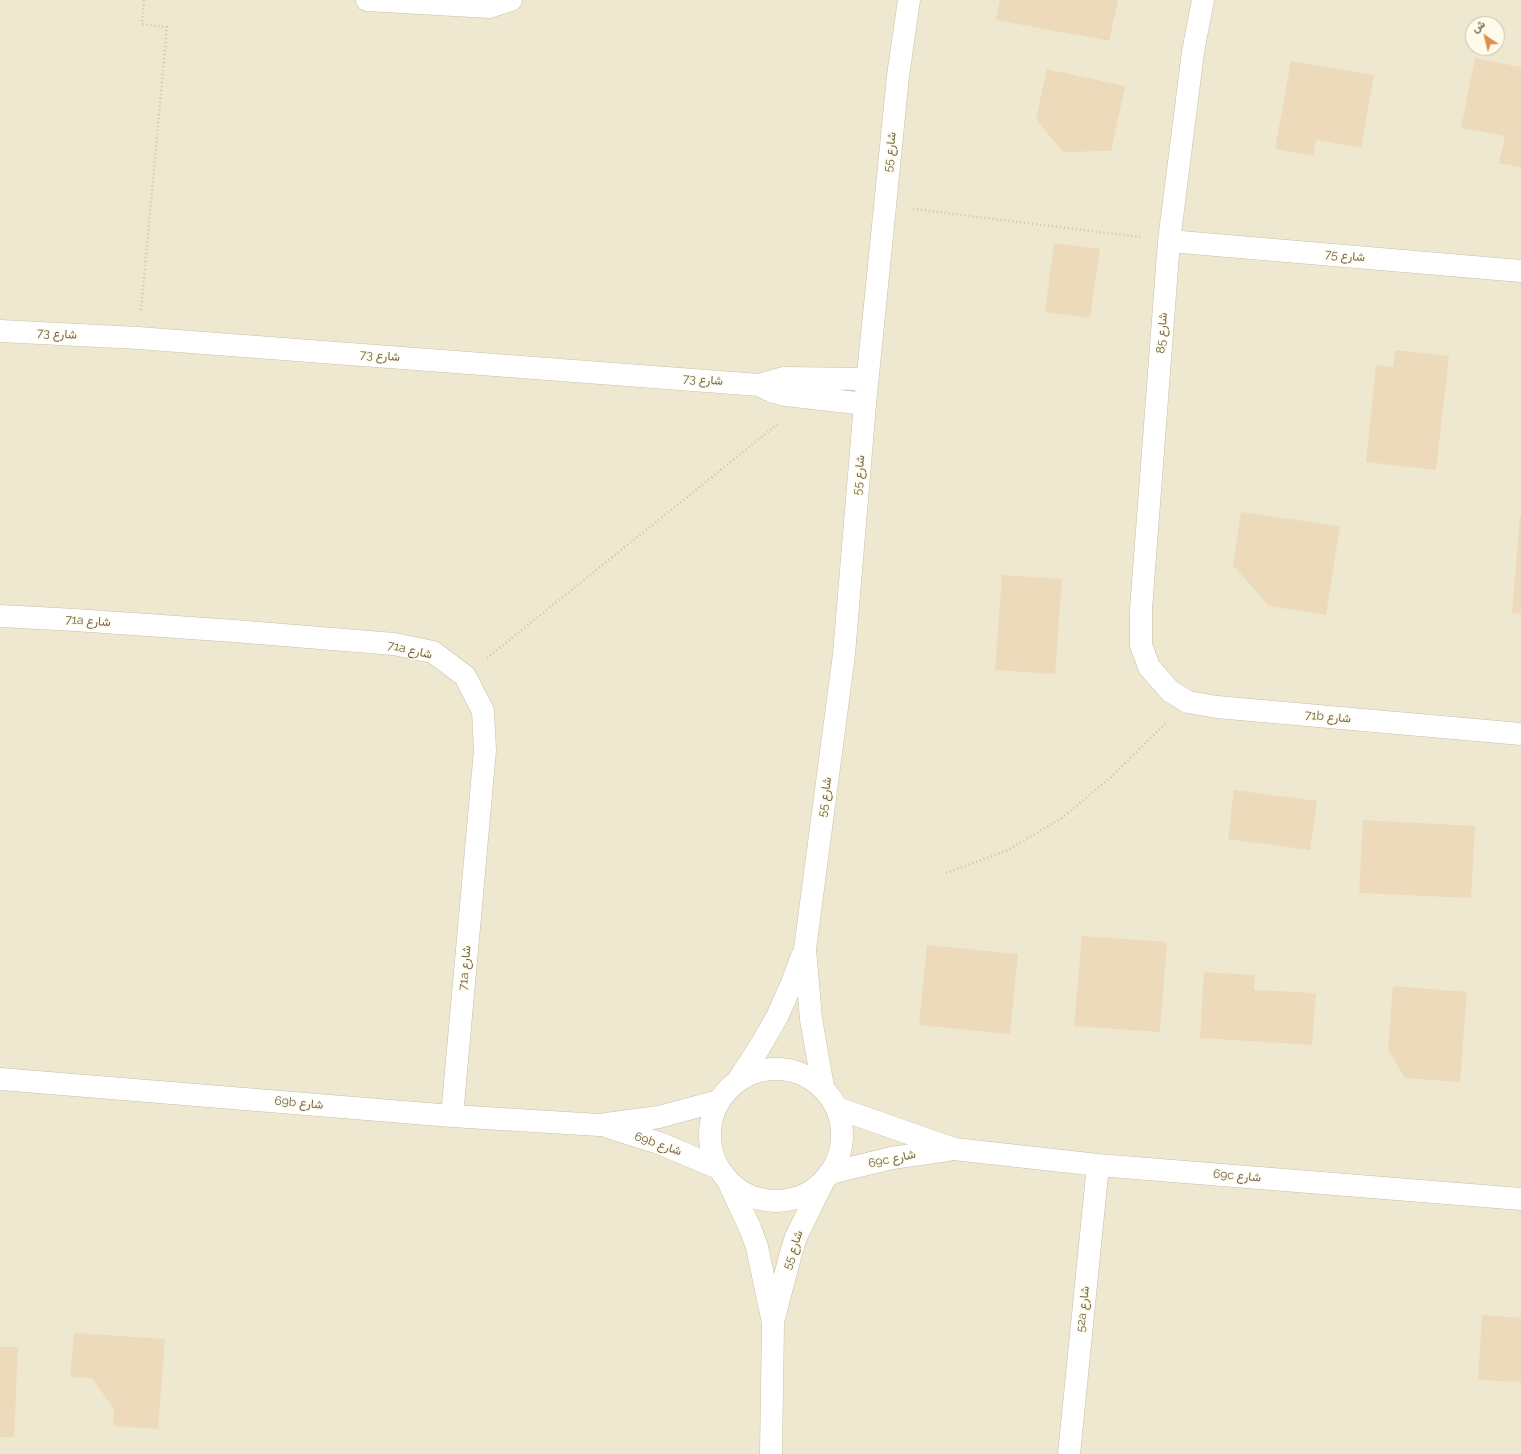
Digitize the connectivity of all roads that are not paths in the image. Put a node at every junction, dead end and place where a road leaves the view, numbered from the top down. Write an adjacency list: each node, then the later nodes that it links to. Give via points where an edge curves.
1 (367, 0): 2 (street, via 489,7)
2 (511, 0)
3 (909, 0): 8 (street, شارع 55, via 898,76)
4 (1203, 0): 5 (street, شارع 85, via 1193,52)
5 (1169, 241): 6 (street, شارع 75); 12 (street, شارع 85, via 1141,609 1141,645)
6 (1521, 271)
7 (0, 330): 9 (street, شارع 73)
8 (867, 379): 9 (street, شارع 73, via 783,378); 10 (street, شارع 55)
9 (759, 385): 10 (street, شارع 73, via 781,394)
10 (865, 404): 14 (street, شارع 55, via 844,654)
11 (0, 616): 20 (street, 71a شارع, via 226,630 394,644 433,652 465,676 483,711 485,750)
12 (1149, 667): 13 (street, 71b شارع, via 1170,691 1188,702 1217,707)
13 (1521, 734)
14 (805, 949): 16 (street, شارع 55, via 777,1017); 17 (street, شارع 55, via 811,1018)
15 (0, 1079): 20 (street, 69b شارع)
16 (739, 1079): 17 (street, via 759,1069 782,1068 804,1074); 18 (street)
17 (823, 1087): 19 (street)
18 (718, 1101): 21 (street, 69b شارع, via 659,1116); 24 (street, via 710,1122 709,1145)
19 (837, 1108): 22 (street, 69c شارع); 25 (street, via 842,1129 840,1153)
20 (452, 1116): 21 (street, 69b شارع)
21 (599, 1125): 24 (street, 69b شارع, via 659,1142)
22 (954, 1149): 23 (street, 69c شارع); 25 (street, 69c شارع, via 892,1158)
23 (1098, 1165): 26 (street, 69c شارع); 29 (street, 52a شارع)
24 (723, 1175): 25 (street, via 746,1195 766,1201 787,1201 807,1194); 27 (street, شارع 55, via 757,1247)
25 (827, 1177): 27 (street, شارع 55, via 805,1216 790,1253)
26 (1521, 1199)
27 (773, 1323): 28 (street, شارع 55)
28 (771, 1454)
29 (1069, 1454)

